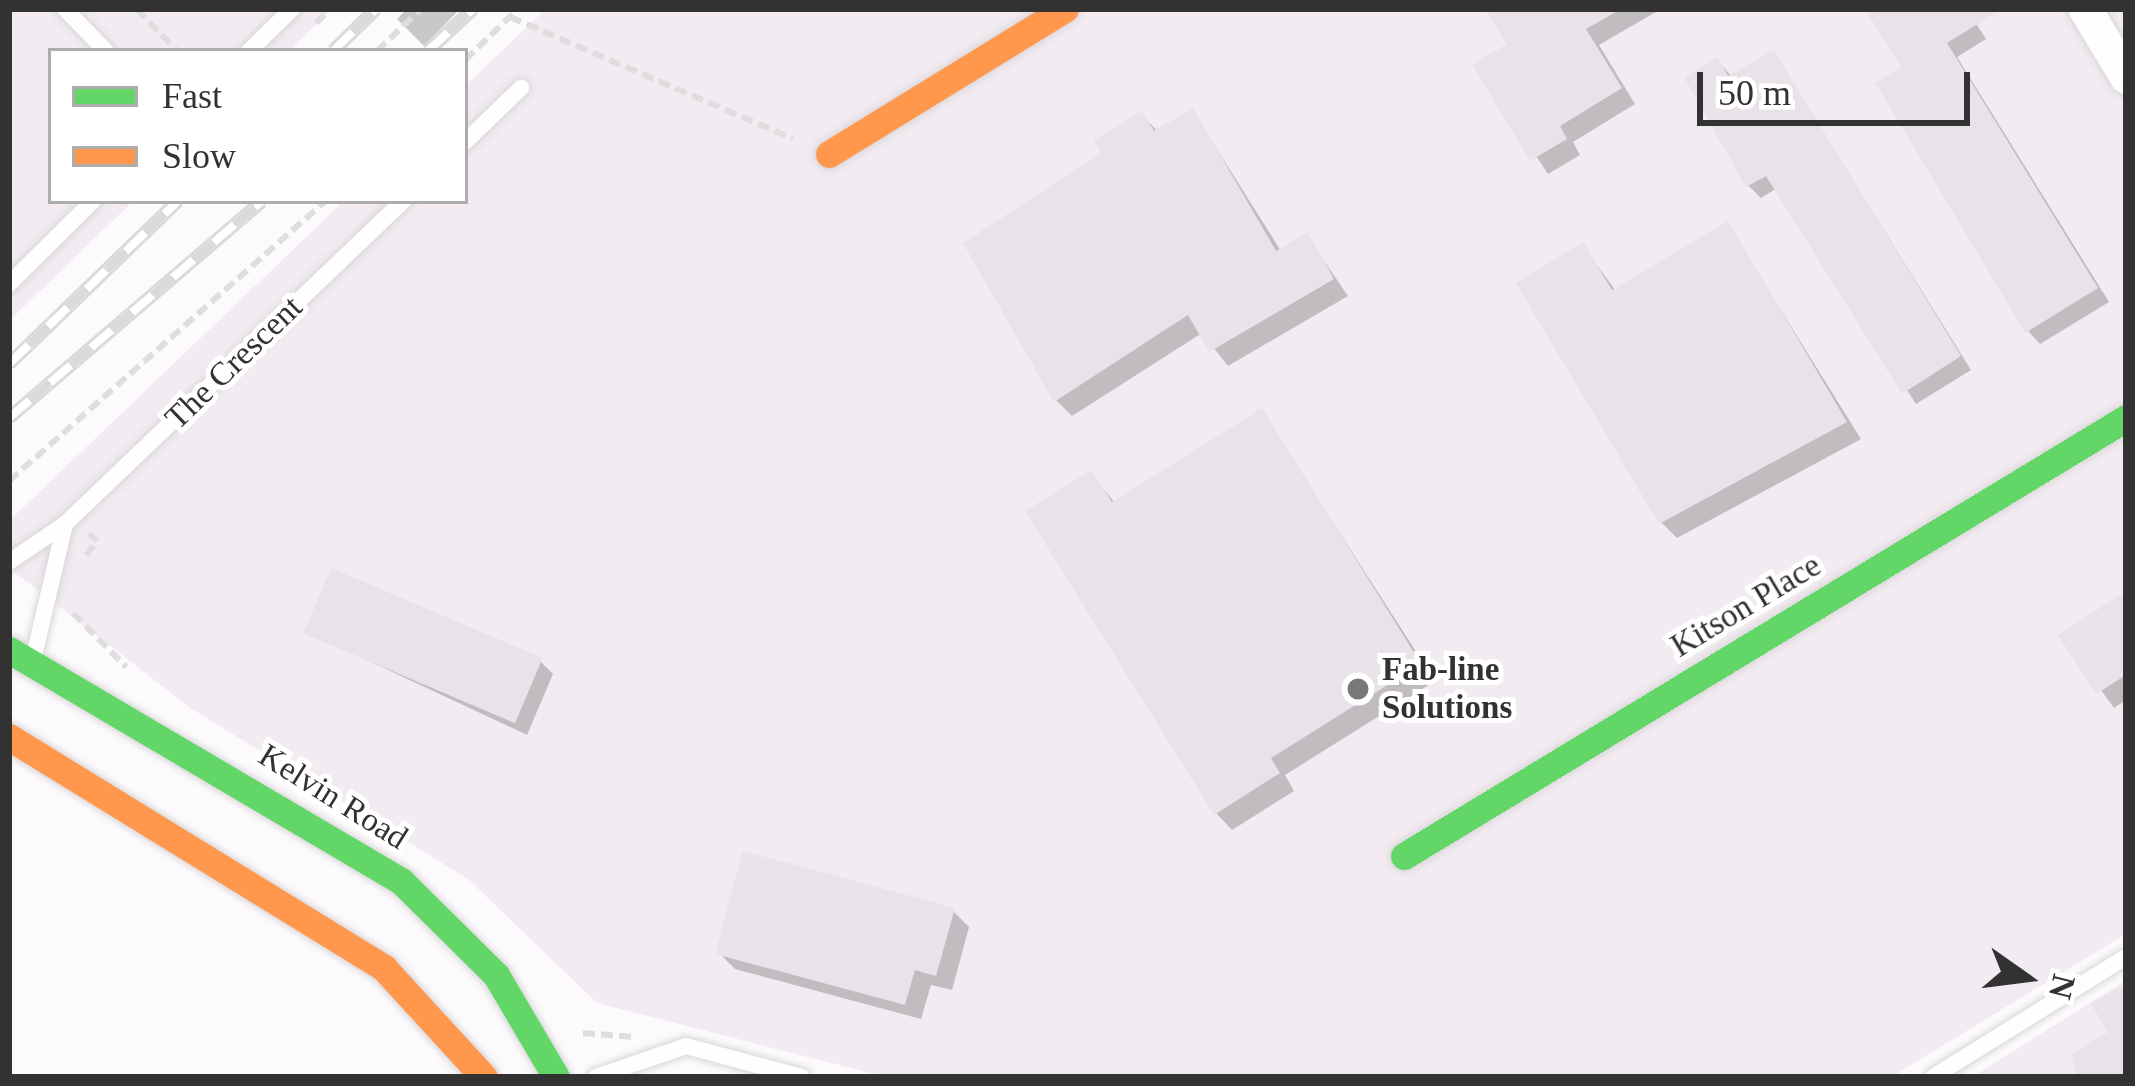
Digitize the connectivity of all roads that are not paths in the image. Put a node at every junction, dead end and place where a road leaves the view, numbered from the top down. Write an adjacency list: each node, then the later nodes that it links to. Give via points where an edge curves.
1 (65, 9): 5 (lane)
2 (292, 9): 6 (lane)
3 (1065, 9): 10 (main road)
4 (2085, 9): 7 (street)
5 (103, 48)
6 (252, 48)
7 (2126, 76)
8 (521, 88): 9 (lane)
9 (468, 139)
10 (829, 154)
11 (90, 204): 13 (lane)
12 (400, 204): 15 (lane, The Crescent)
13 (9, 284)
14 (2126, 418): 23 (main road, Kitson Place)
15 (65, 524): 16 (lane, The Crescent); 18 (lane)
16 (9, 562)
17 (9, 650): 18 (main road, Kelvin Road)
18 (34, 666): 26 (main road, Kelvin Road, via 401,881 496,975)
19 (9, 700): 22 (main road)
20 (9, 737): 22 (main road)
21 (9, 769): 22 (main road)
22 (88, 784): 25 (main road, via 384,968)
23 (1404, 856)
24 (2126, 957): 29 (lane)
25 (484, 1077)
26 (556, 1077)
27 (596, 1077): 28 (lane, via 686,1046)
28 (802, 1077)
29 (1933, 1077)

